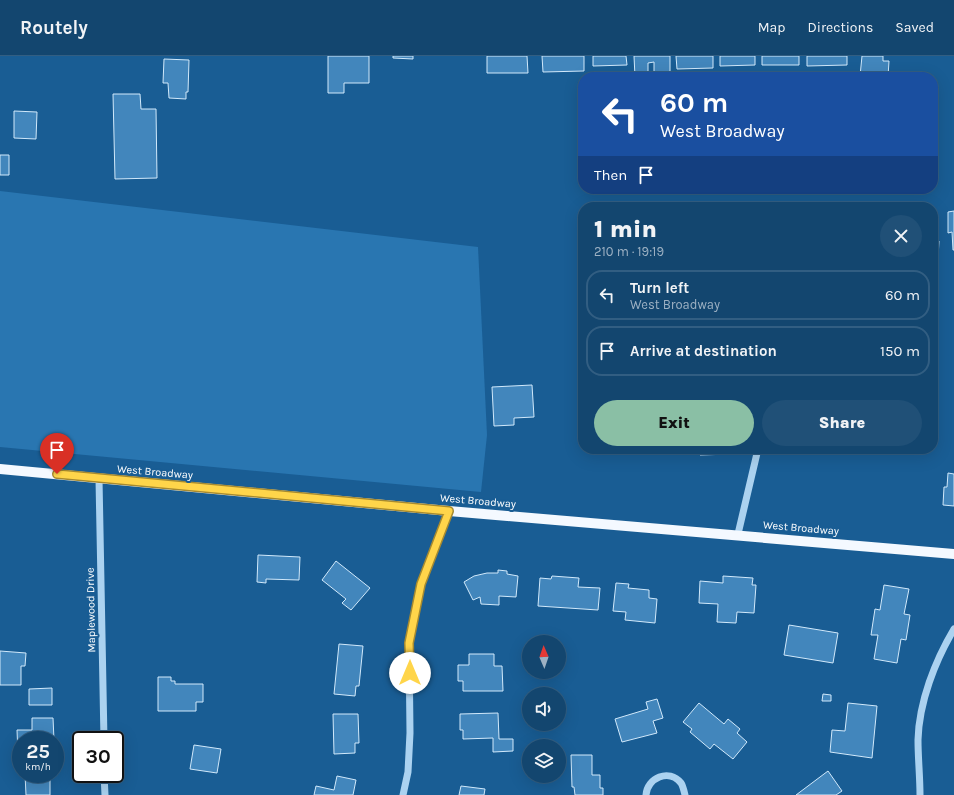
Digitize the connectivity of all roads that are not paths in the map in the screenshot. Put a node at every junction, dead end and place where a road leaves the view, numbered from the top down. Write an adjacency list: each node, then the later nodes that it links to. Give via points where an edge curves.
1 (757, 454): 5 (street)
2 (0, 469): 3 (main road, West Broadway)
3 (99, 479): 4 (main road, West Broadway); 8 (street, Maplewood Drive)
4 (449, 511): 5 (main road, West Broadway); 11 (street, via 421,584 409,643 410,733 408,772)
5 (738, 534): 6 (main road, West Broadway)
6 (954, 554)
7 (954, 629): 14 (street, via 946,642 925,696 918,739)
8 (104, 731)
9 (104, 783): 10 (street)
10 (105, 795)
11 (403, 795)
12 (646, 795): 13 (street, via 647,787 652,780 663,775 674,776 682,784)
13 (685, 795)
14 (920, 795)

